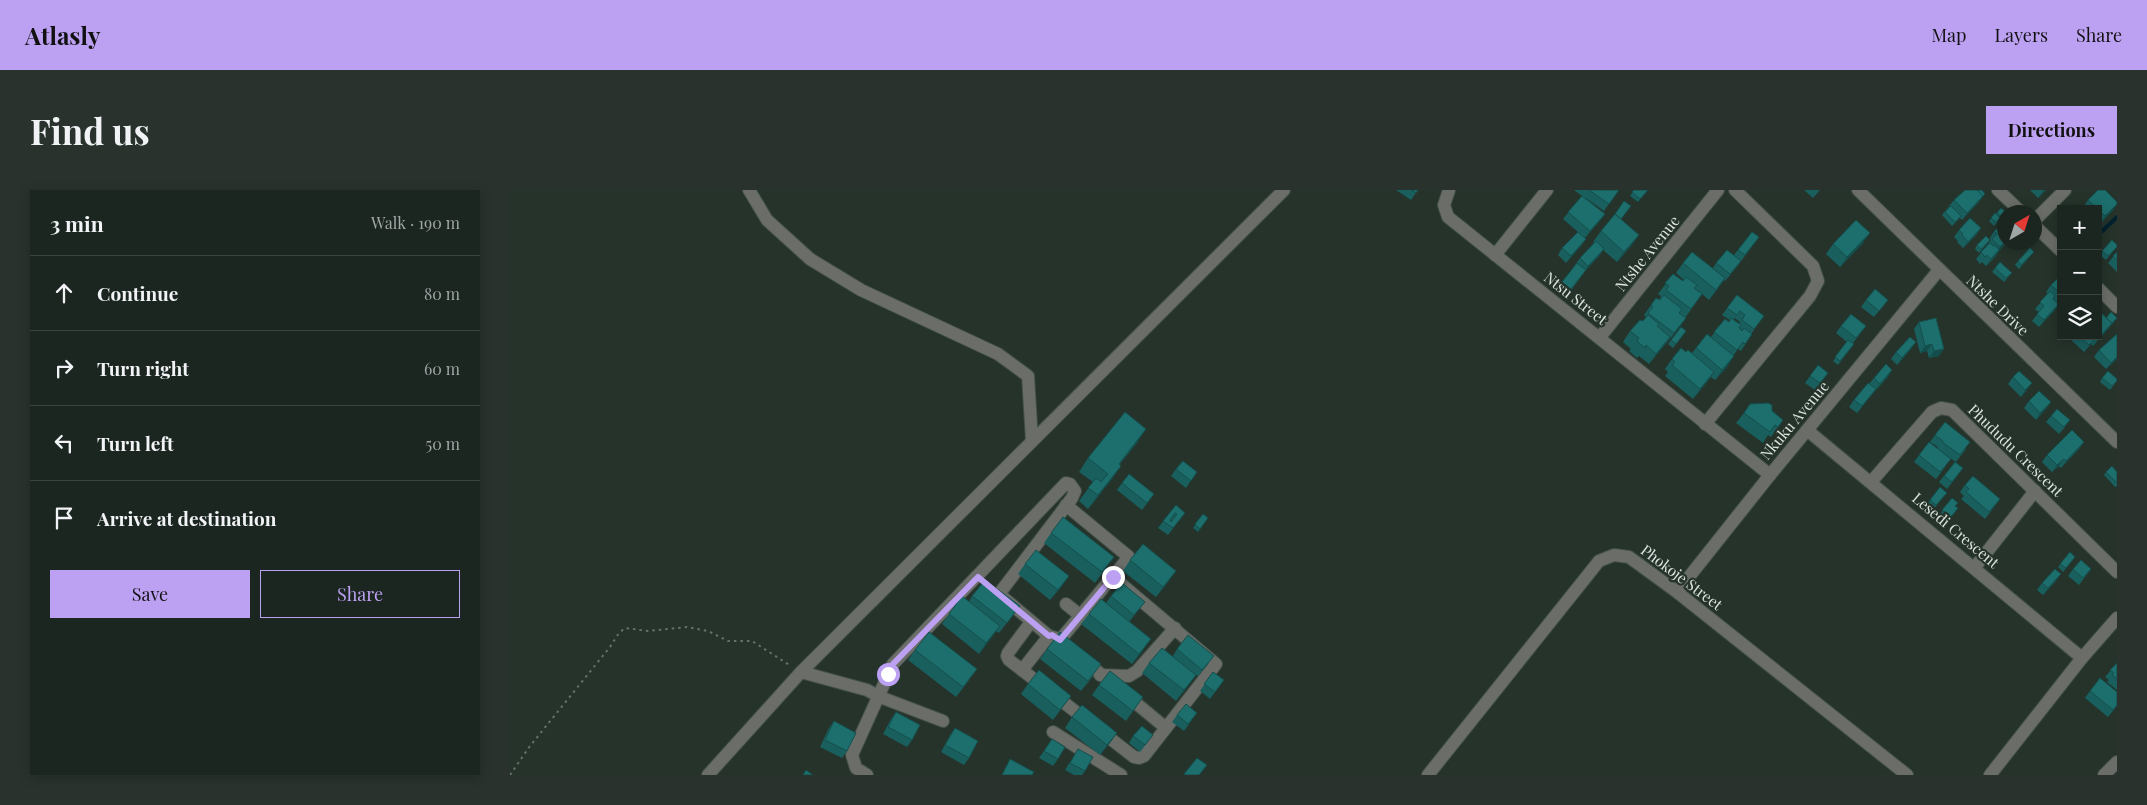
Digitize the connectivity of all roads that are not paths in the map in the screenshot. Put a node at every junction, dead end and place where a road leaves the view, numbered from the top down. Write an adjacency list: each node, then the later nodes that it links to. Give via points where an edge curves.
1 (749, 190): 21 (street, via 767,220 810,259 861,290 998,354 1028,376)
2 (1284, 190): 21 (street)
3 (1449, 190): 14 (street, Ntsu Street, via 1444,205 1448,217)
4 (1547, 190): 14 (street)
5 (1718, 190): 18 (street, Ntshe Avenue)
6 (1735, 190): 19 (street, via 1813,266 1818,281 1810,296)
7 (1858, 190): 15 (street, Ntshe Drive)
8 (1998, 190): 10 (street)
9 (2065, 190): 11 (street)
10 (2014, 205)
11 (2042, 213)
12 (2042, 233): 13 (street)
13 (2060, 250)
14 (1494, 255): 18 (street, Ntsu Street)
15 (1939, 270): 20 (street, Nkuku Avenue); 22 (street, Ntshe Drive)
16 (2102, 292): 17 (street)
17 (2116, 305)
18 (1600, 337): 19 (street, Ntsu Street)
19 (1705, 424): 23 (street, Ntsu Street)
20 (1807, 430): 23 (street, Nkuku Avenue); 24 (street, Lesedi Crescent)
21 (1032, 441): 42 (street)
22 (2117, 442)
23 (1770, 475): 33 (street, Nkuku Avenue)
24 (1871, 482): 25 (street, Phududu Crescent, via 1932,412 1941,408 1952,410); 29 (street, Lesedi Crescent)
25 (2035, 491): 29 (street); 30 (street, Phududu Crescent)
26 (1066, 506): 27 (street, via 1075,491 1066,483); 28 (street); 31 (street, via 1128,555)
27 (1021, 531): 28 (street); 32 (street)
28 (1038, 544): 32 (street)
29 (1975, 567): 40 (street, Lesedi Crescent)
30 (2117, 572)
31 (1113, 577): 35 (street); 38 (street)
32 (988, 586): 37 (street); 44 (street, via 893,664)
33 (1677, 592): 52 (street, Phokoje Street, via 1629,557 1614,555 1599,561); 53 (street, Phokoje Street)
34 (1066, 604): 35 (street)
35 (1082, 616): 39 (street)
36 (2117, 618): 40 (street)
37 (1031, 622): 39 (street); 41 (street, via 1007,656)
38 (1175, 628): 43 (street, via 1137,671 1129,676); 46 (street, via 1216,664)
39 (1062, 643): 41 (street); 43 (street)
40 (2082, 658): 54 (street)
41 (1022, 670): 46 (street, via 1134,757 1144,756)
42 (801, 672): 44 (street, via 867,690); 49 (street)
43 (1100, 675): 46 (street)
44 (880, 697): 45 (street); 50 (street, via 852,755 856,768)
45 (943, 720)
46 (1166, 728)
47 (1054, 732): 51 (street)
48 (2117, 762): 55 (street)
49 (708, 775)
50 (867, 775)
51 (1121, 775)
52 (1428, 775)
53 (1907, 775)
54 (1990, 775)
55 (2104, 775)

